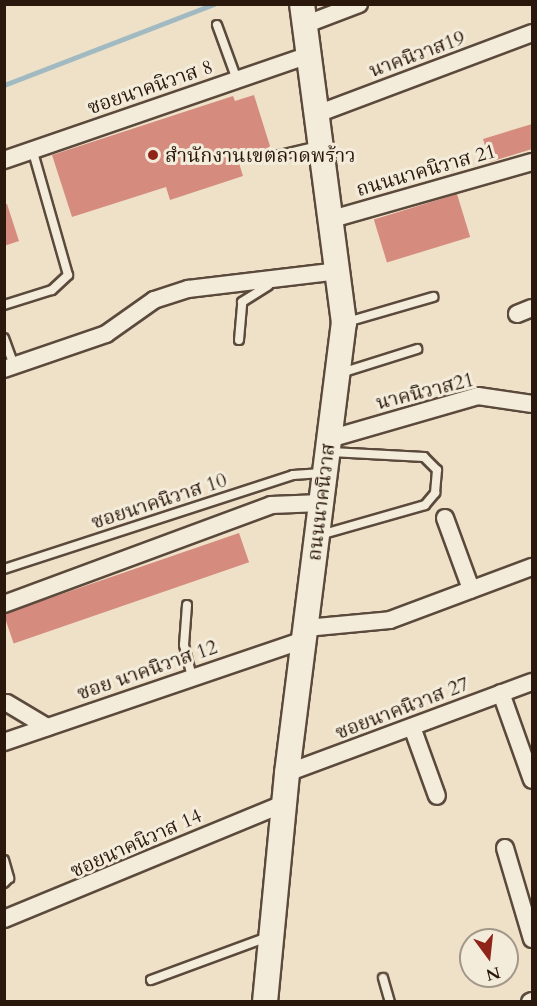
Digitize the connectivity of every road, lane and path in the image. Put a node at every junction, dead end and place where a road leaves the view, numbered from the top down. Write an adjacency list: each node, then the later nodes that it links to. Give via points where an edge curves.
1 (359, 4): 2 (street)
2 (303, 15): 5 (main road, ถนนนาคนิวาส)
3 (217, 25): 6 (lane)
4 (532, 33): 7 (street, นาคนิวาส19)
5 (309, 55): 6 (street, ซอยนาคนิวาส 8); 7 (main road, ถนนนาคนิวาส)
6 (237, 80): 9 (street, ซอยนาคนิวาส 8)
7 (317, 114): 8 (main road, ถนนนาคนิวาส)
8 (321, 146): 10 (lane); 13 (main road, ถนนนาคนิวาส)
9 (33, 149): 11 (street, ซอยนาคนิวาส 8); 17 (lane, via 68,274 52,290)
10 (268, 158)
11 (4, 160)
12 (532, 162): 13 (street, ถนนนาคนิวาส 21)
13 (332, 219): 14 (main road, ถนนนาคนิวาส)
14 (339, 271): 15 (street); 18 (main road, ถนนนาคนิวาส)
15 (282, 281): 20 (lane, via 254,290 242,302); 22 (street, via 241,281 154,300 105,334)
16 (434, 297): 18 (lane)
17 (4, 305)
18 (344, 322): 23 (main road, ถนนนาคนิวาส)
19 (4, 338): 22 (lane)
20 (239, 340)
21 (417, 349): 23 (lane)
22 (9, 367)
23 (337, 374): 25 (main road, ถนนนาคนิวาส)
24 (532, 404): 25 (street, นาคนิวาส21, via 478,396)
25 (327, 455): 26 (main road, ถนนนาคนิวาส); 28 (lane, ซอยนาคนิวาส 10, via 424,457 437,470 435,494 425,505); 30 (lane, ซอยนาคนิวาส 10, via 293,475)
26 (321, 503): 28 (main road, ถนนนาคนิวาส); 32 (street, via 271,505)
27 (445, 518): 31 (street)
28 (317, 536): 34 (main road, ถนนนาคนิวาส)
29 (532, 567): 31 (street, ซอย นาคนิวาส 12)
30 (4, 569)
31 (471, 589): 34 (street, ซอย นาคนิวาส 12, via 371,625)
32 (4, 604)
33 (187, 605): 35 (lane, via 184,645)
34 (305, 634): 35 (street, ซอย นาคนิวาส 12); 42 (main road, ถนนนาคนิวาส)
35 (192, 676): 40 (street, ซอย นาคนิวาส 12)
36 (532, 682): 37 (street, ซอยนาคนิวาส 27)
37 (501, 693): 39 (street, ซอยนาคนิวาส 27); 43 (street)
38 (7, 703): 40 (street)
39 (412, 726): 42 (street, ซอยนาคนิวาส 27); 44 (street)
40 (47, 727): 41 (street, ซอย นาคนิวาส 12)
41 (4, 742)
42 (287, 773): 45 (main road, ถนนนาคนิวาส)
43 (532, 780)
44 (437, 796)
45 (285, 803): 49 (street, ซอยนาคนิวาส 14); 50 (main road, ถนนนาคนิวาส)
46 (505, 848): 51 (street)
47 (4, 860): 48 (lane, via 9,879)
48 (4, 883)
49 (4, 920)
50 (272, 935): 53 (lane); 54 (main road, ถนนนาคนิวาส)
51 (532, 939)
52 (383, 978): 55 (lane)
53 (151, 980)
54 (265, 1002)
55 (390, 1002)

